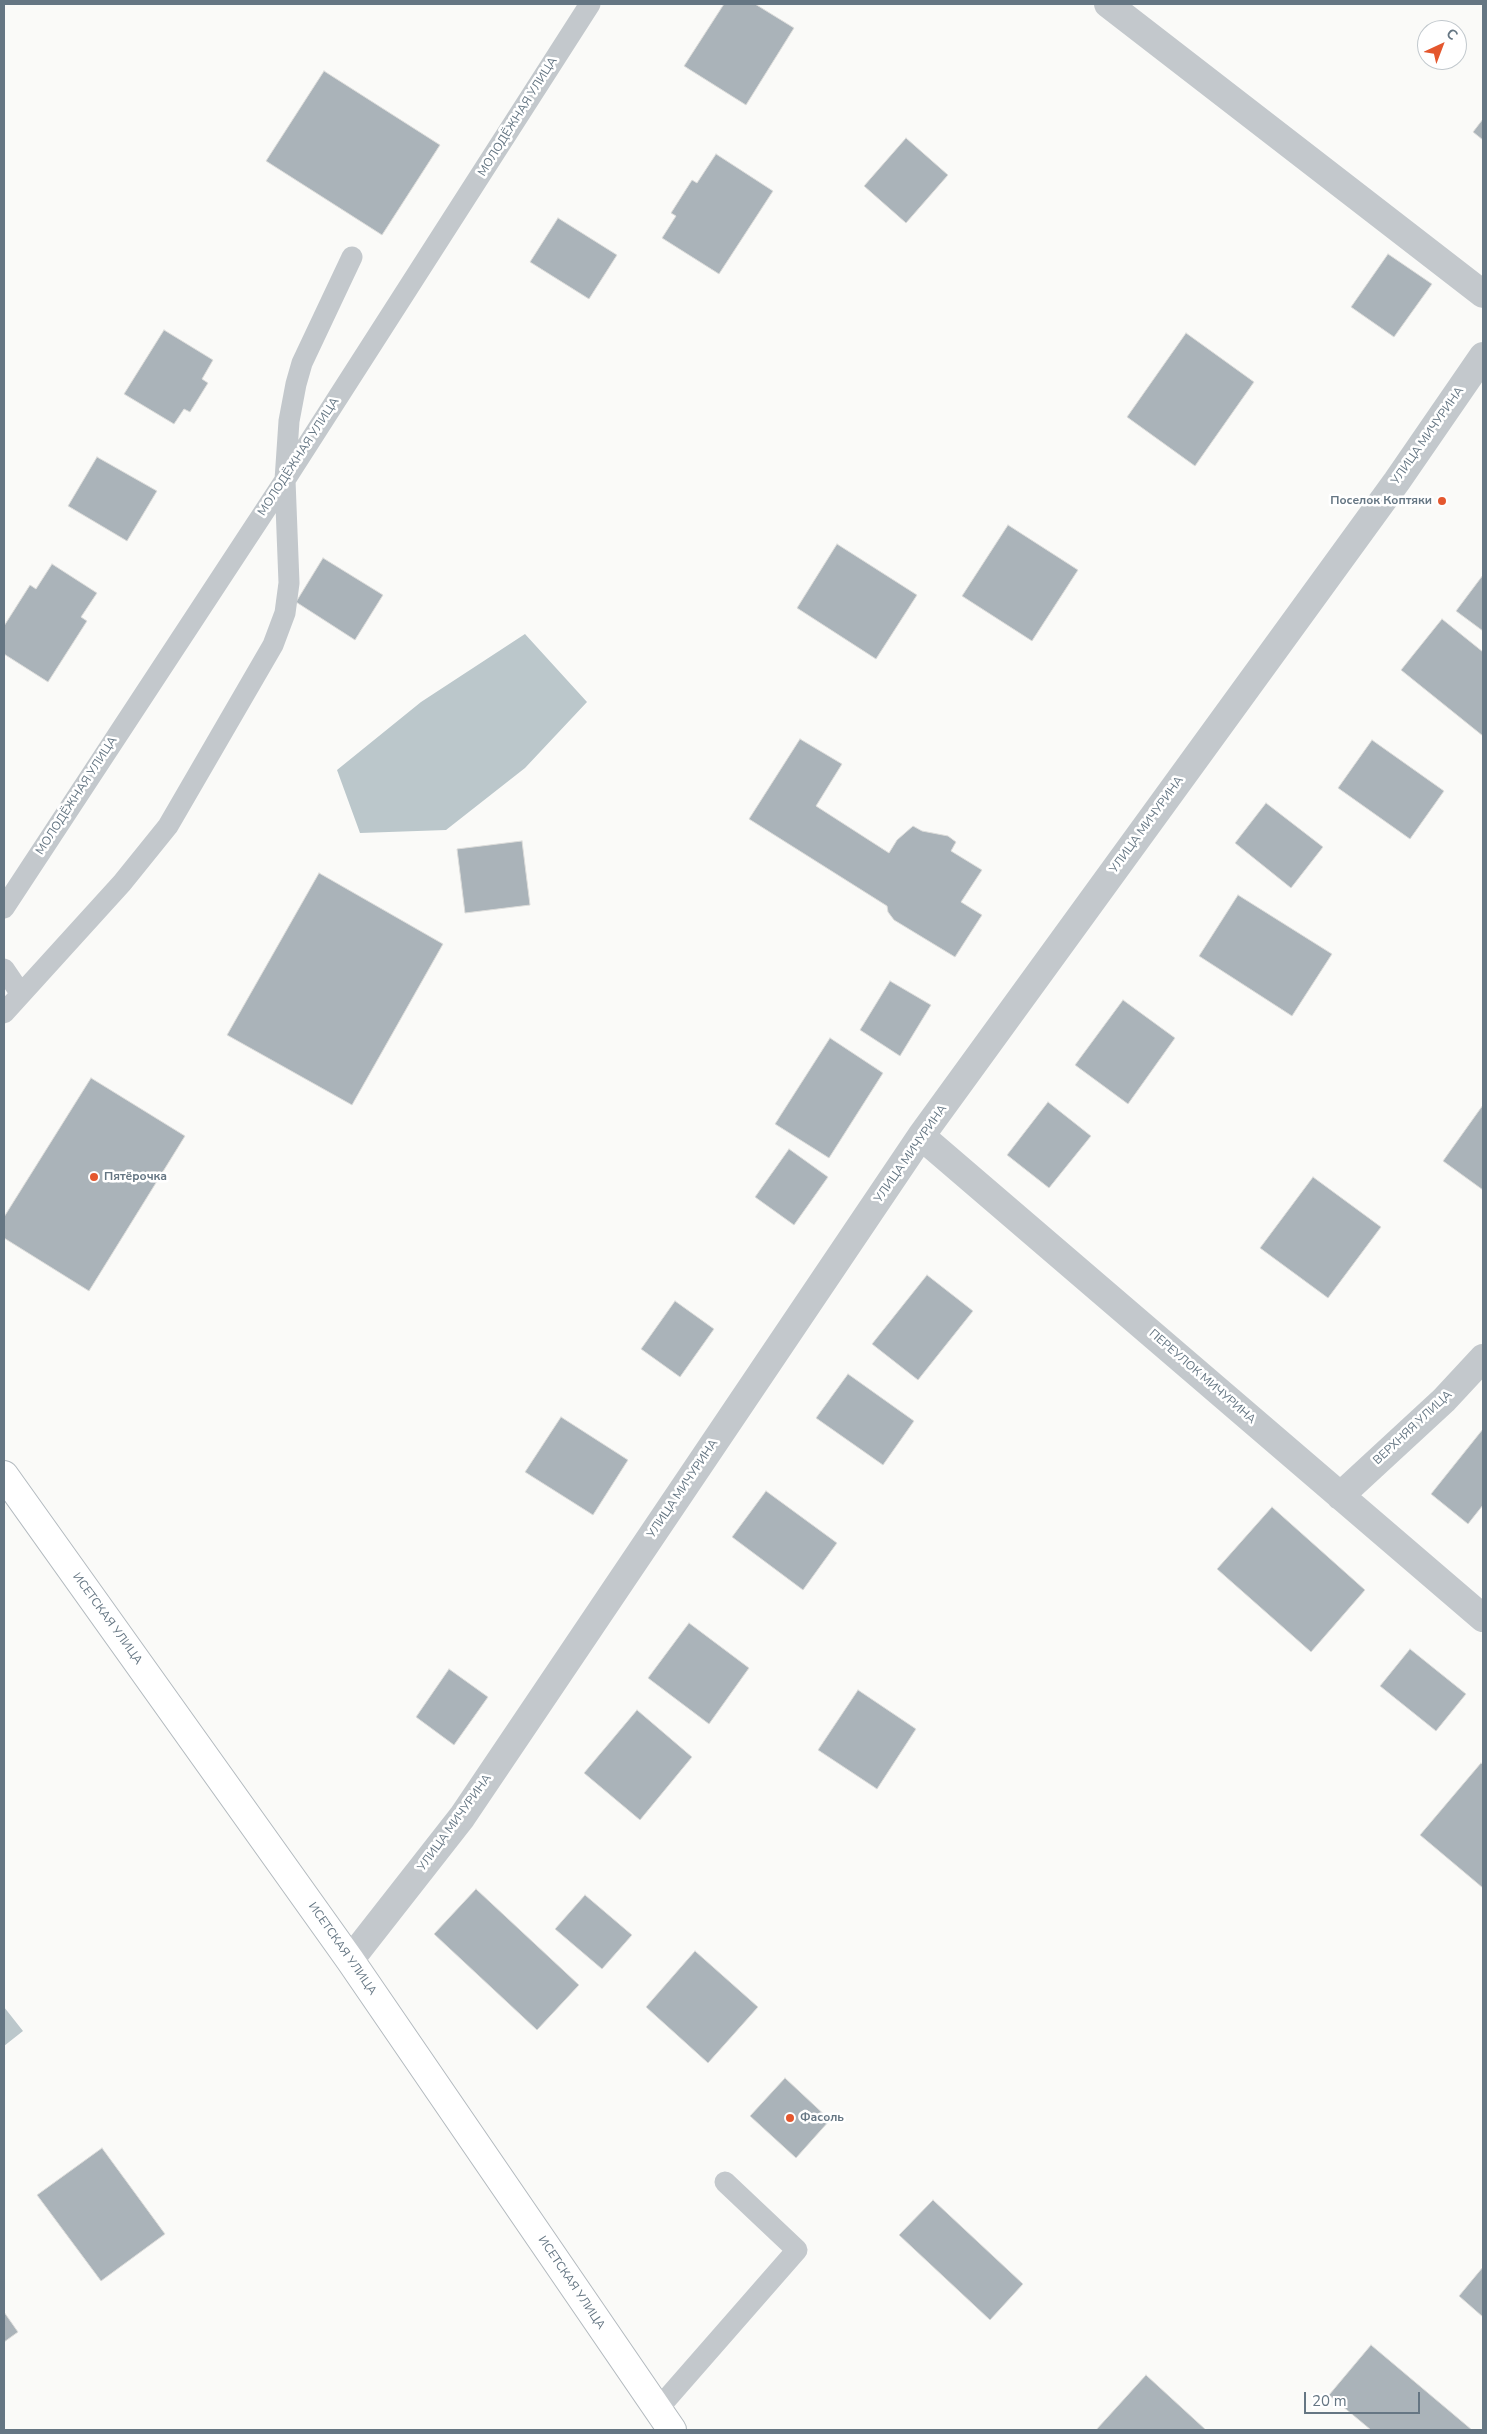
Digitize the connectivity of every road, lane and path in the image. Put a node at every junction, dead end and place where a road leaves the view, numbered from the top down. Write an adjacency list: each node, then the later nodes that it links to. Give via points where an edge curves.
1 (590, 4): 6 (lane, МОЛОДЁЖНАЯ УЛИЦА)
2 (1108, 4): 4 (street)
3 (352, 257): 6 (lane, via 302,363 289,422)
4 (1483, 294)
5 (1483, 356): 11 (street, УЛИЦА МИЧУРИНА, via 1397,481)
6 (285, 480): 7 (lane, МОЛОДЁЖНАЯ УЛИЦА); 9 (lane, via 289,583 285,613 273,645 168,826 122,883)
7 (4, 908)
8 (4, 970): 9 (lane)
9 (21, 994): 10 (lane)
10 (4, 1013)
11 (921, 1136): 14 (street, ПЕРЕУЛОК МИЧУРИНА); 16 (street, УЛИЦА МИЧУРИНА, via 462,1817)
12 (1483, 1358): 14 (street, ВЕРХНЯЯ УЛИЦА, via 1444,1400)
13 (4, 1475): 16 (main road, ИСЕТСКАЯ УЛИЦА)
14 (1340, 1496): 15 (street, ПЕРЕУЛОК МИЧУРИНА)
15 (1483, 1618)
16 (350, 1960): 18 (main road, ИСЕТСКАЯ УЛИЦА)
17 (725, 2182): 18 (lane, via 797,2250)
18 (664, 2420)

